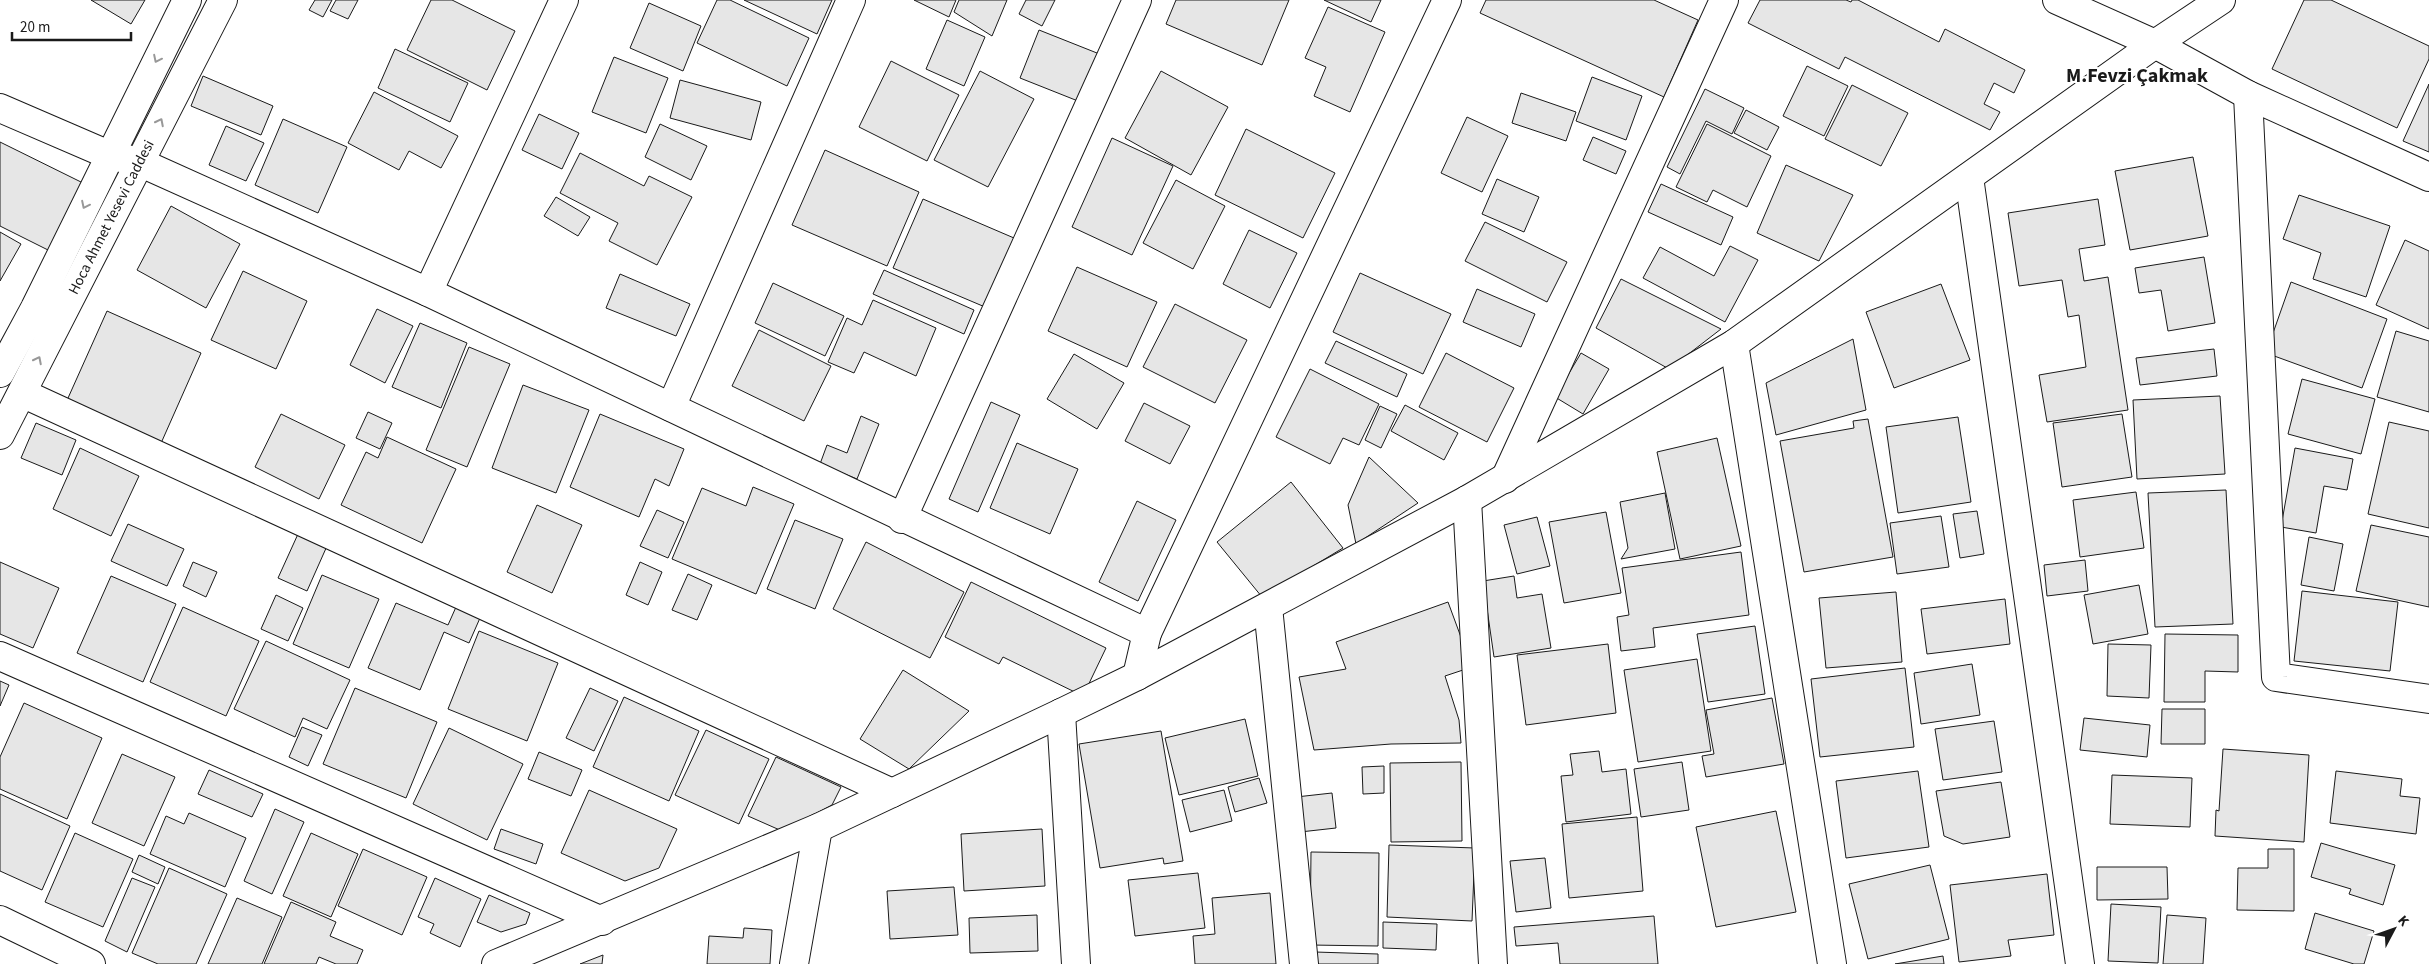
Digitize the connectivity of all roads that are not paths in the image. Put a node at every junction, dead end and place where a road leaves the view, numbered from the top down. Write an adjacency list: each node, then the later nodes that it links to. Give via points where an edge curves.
1 (187, 0): 13 (street, Hoca Ahmet Yesevi Caddesi, one-way to 13)
2 (224, 0): 14 (street, Hoca Ahmet Yesevi Caddesi, one-way to 2)
3 (564, 0): 17 (street)
4 (851, 0): 21 (street)
5 (1137, 0): 25 (street)
6 (1447, 0): 27 (street)
7 (1724, 0): 23 (street)
8 (2058, 0): 10 (street)
9 (2221, 0): 10 (street)
10 (2156, 44): 11 (street); 15 (street)
11 (2248, 95): 16 (street); 30 (street, via 2276,677)
12 (0, 108): 13 (street)
13 (109, 155): 14 (street); 19 (street, Hoca Ahmet Yesevi Caddesi, one-way to 19)
14 (140, 162): 17 (street); 20 (street, Hoca Ahmet Yesevi Caddesi, one-way to 14)
15 (1969, 177): 18 (street); 43 (street)
16 (2429, 177)
17 (428, 292): 21 (street)
18 (1734, 344): 23 (street); 42 (street)
19 (0, 373)
20 (22, 393): 22 (street, Hoca Ahmet Yesevi Caddesi); 32 (street)
21 (671, 407): 25 (street)
22 (0, 435)
23 (1505, 479): 24 (street)
24 (1467, 500): 26 (street); 41 (street)
25 (902, 519): 27 (street)
26 (1268, 607): 29 (street); 40 (street)
27 (1147, 633): 29 (street)
28 (0, 656): 35 (street)
29 (1137, 676): 31 (street)
30 (2429, 699)
31 (1061, 713): 32 (street); 39 (street)
32 (892, 793): 33 (street)
33 (818, 828): 35 (street); 38 (street)
34 (0, 920): 36 (street)
35 (602, 921): 37 (street)
36 (91, 964)
37 (496, 964)
38 (794, 964)
39 (1076, 964)
40 (1304, 964)
41 (1493, 964)
42 (1832, 964)
43 (2080, 964)

